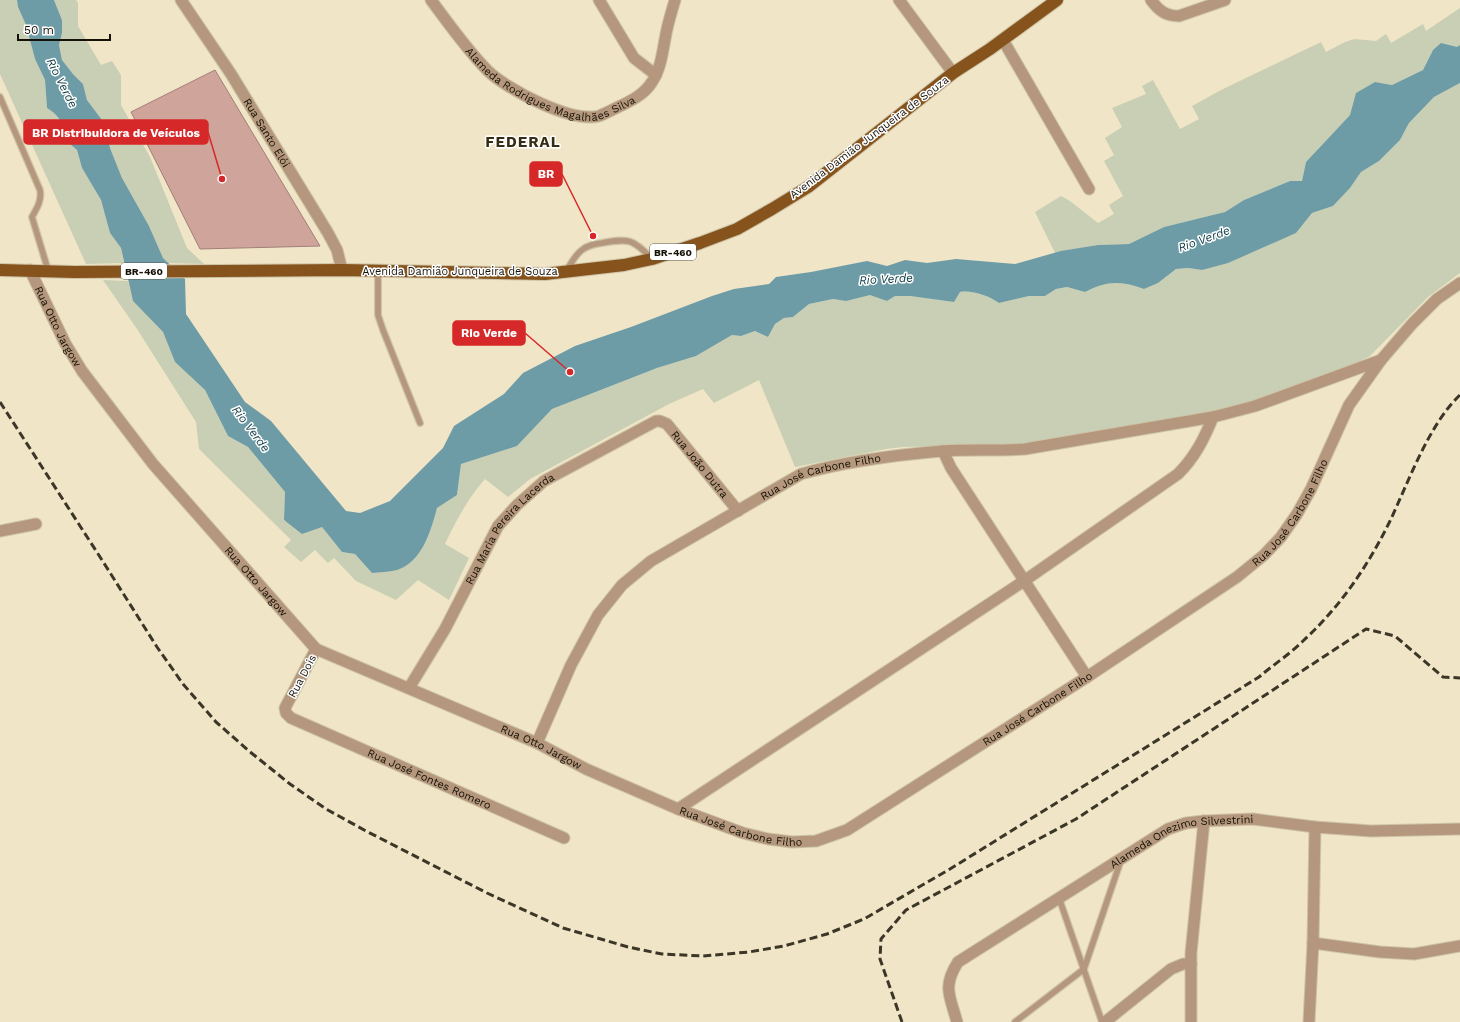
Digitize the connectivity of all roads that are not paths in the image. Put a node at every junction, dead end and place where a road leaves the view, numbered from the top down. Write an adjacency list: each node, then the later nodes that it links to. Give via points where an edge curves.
1 (181, 0): 18 (street, Rua Santo Elói, via 231,74 328,233 337,250)
2 (431, 0): 11 (street, Alameda Rodrigues Magalhães Silva, via 490,72 521,93 554,109 577,115 599,116 641,94)
3 (599, 0): 11 (street, via 634,58)
4 (675, 0): 11 (street, Alameda Rodrigues Magalhães Silva)
5 (899, 0): 10 (street)
6 (1056, 0): 9 (main road, Avenida Damião Junqueira de Souza / BR-460)
7 (1225, 0): 8 (street, via 1179,16 1164,14)
8 (1153, 3)
9 (1003, 40): 10 (main road, Avenida Damião Junqueira de Souza / BR-460); 13 (street)
10 (953, 73): 14 (main road, Avenida Damião Junqueira de Souza / BR-460, via 808,187 737,229)
11 (656, 75)
12 (0, 97): 17 (lane, via 42,196 32,217)
13 (1089, 190)
14 (652, 259): 20 (main road, Avenida Damião Junqueira de Souza / BR-460); 20 (lane, via 634,243 620,239 587,246 580,250)
15 (0, 270): 16 (main road, Avenida Damião Junqueira de Souza / BR-460)
16 (30, 270): 17 (main road, Avenida Damião Junqueira de Souza / BR-460); 31 (street, Rua Otto Jargow, via 65,343 82,371 153,464)
17 (48, 270): 18 (main road, Avenida Damião Junqueira de Souza / BR-460)
18 (342, 270): 19 (main road, Avenida Damião Junqueira de Souza / BR-460)
19 (378, 271): 20 (main road, Avenida Damião Junqueira de Souza / BR-460, via 506,274); 25 (lane, via 378,315 382,330)
20 (566, 272)
21 (1460, 283): 22 (street, Rua José Carbone Filho, via 1437,299)
22 (1381, 360): 23 (street, Rua José Carbone Filho, via 1256,406); 32 (street, Rua José Carbone Filho, via 1349,405 1311,488 1281,537 1237,577)
23 (1213, 417): 26 (street, Rua José Carbone Filho, via 1025,449); 30 (street, via 1190,463 1178,474)
24 (660, 421): 27 (street, Rua João Dutra, via 666,424); 33 (street, Rua Maria Pereira Lacerda, via 656,420 544,481 516,505 498,526 445,629)
25 (420, 422)
26 (943, 451): 27 (street, Rua José Carbone Filho, via 827,467 801,474); 30 (street, via 951,468)
27 (738, 511): 36 (street, Rua José Carbone Filho, via 651,561 622,585 598,615 571,665)
28 (36, 524): 29 (street)
29 (0, 531)
30 (1024, 581): 32 (street); 38 (street)
31 (316, 649): 33 (street, Rua Otto Jargow); 35 (street, Rua Dois, via 285,708)
32 (1087, 676): 38 (street, Rua José Carbone Filho, via 847,830 816,841 768,839 743,833)
33 (409, 688): 36 (street, Rua Otto Jargow)
34 (279, 711): 35 (street, Rua José Fontes Romero)
35 (293, 720): 42 (street, Rua José Fontes Romero)
36 (537, 743): 37 (street, Rua Otto Jargow)
37 (586, 770): 38 (street, Rua José Carbone Filho)
38 (678, 809)
39 (1204, 821): 40 (street, Alameda Onezimo Silvestrini, via 1253,819); 43 (street, Alameda Onezimo Silvestrini, via 1168,829); 47 (street)
40 (1315, 827): 41 (street, Alameda Onezimo Silvestrini, via 1371,831); 45 (street)
41 (1460, 829)
42 (564, 838)
43 (1124, 857): 44 (street, Alameda Onezimo Silvestrini); 48 (lane)
44 (1059, 898): 48 (lane); 49 (street, Alameda Onezimo Silvestrini, via 958,962 950,974 948,986)
45 (1313, 943): 46 (street, via 1414,954); 53 (street)
46 (1460, 946)
47 (1191, 964): 51 (street, via 1171,969); 52 (street)
48 (1084, 969): 50 (lane); 51 (lane)
49 (957, 1022)
50 (1015, 1022)
51 (1103, 1022)
52 (1191, 1022)
53 (1309, 1022)

